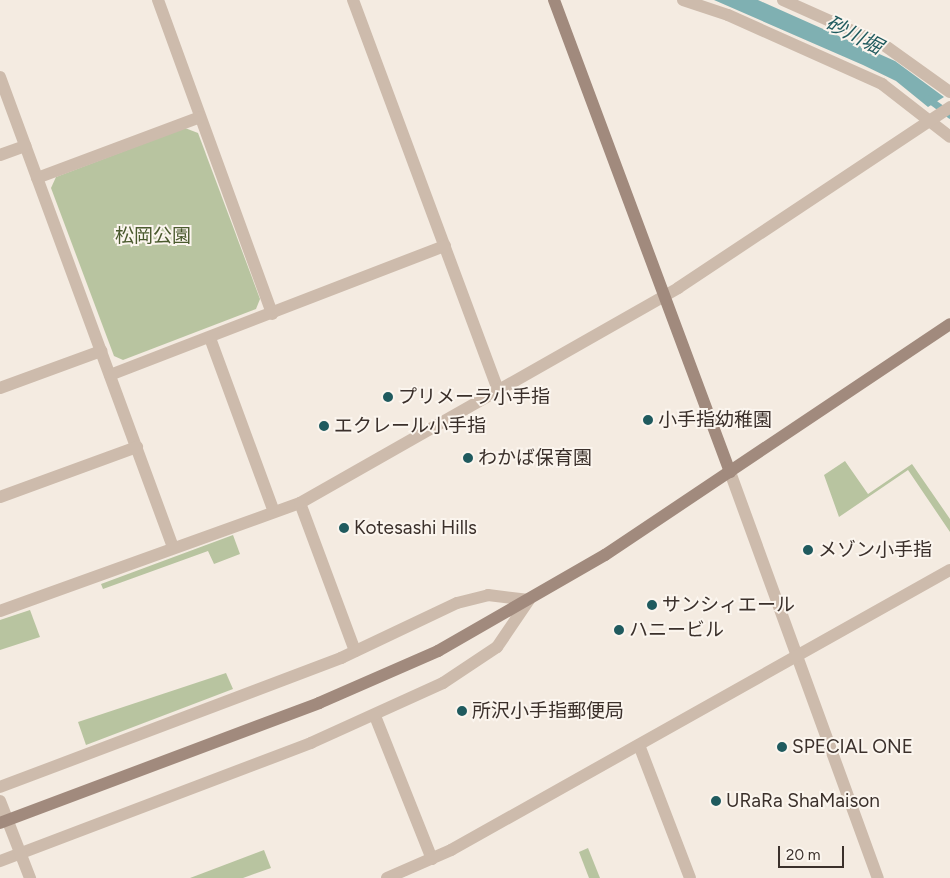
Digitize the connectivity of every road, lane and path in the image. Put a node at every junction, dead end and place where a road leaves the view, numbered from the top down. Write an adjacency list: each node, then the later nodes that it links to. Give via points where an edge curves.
1 (158, 0): 9 (street)
2 (353, 0): 15 (street)
3 (554, 0): 16 (street)
4 (683, 0): 10 (street, via 728,15 882,84)
5 (783, 0): 7 (street, via 884,45)
6 (0, 76): 12 (street)
7 (950, 92)
8 (950, 106): 10 (street)
9 (200, 117): 14 (street); 17 (street)
10 (930, 120): 11 (street); 16 (street)
11 (950, 137)
12 (25, 146): 13 (street); 14 (street)
13 (0, 154)
14 (37, 178): 20 (street)
15 (445, 246): 17 (street); 23 (street)
16 (664, 297): 23 (street); 25 (street)
17 (272, 314): 19 (street)
18 (950, 324): 25 (street)
19 (210, 338): 21 (street); 28 (street)
20 (101, 351): 21 (street); 22 (street)
21 (110, 375): 24 (street)
22 (0, 388)
23 (498, 390): 27 (street)
24 (136, 447): 26 (street); 29 (street)
25 (730, 472): 31 (street); 34 (street)
26 (0, 497)
27 (300, 503): 28 (street); 33 (street)
28 (273, 509): 29 (street)
29 (173, 546): 32 (street)
30 (950, 570): 34 (street)
31 (529, 600): 33 (street, via 488,595 458,603); 35 (street, via 497,647 443,683); 39 (street, via 438,651 319,703)
32 (0, 611)
33 (355, 651): 37 (street)
34 (797, 659): 36 (street); 46 (street)
35 (375, 716): 40 (street); 41 (street)
36 (639, 745): 41 (street); 45 (street)
37 (0, 786)
38 (0, 801): 40 (street)
39 (0, 823)
40 (20, 853): 42 (street); 43 (street)
41 (432, 860): 44 (street)
42 (0, 861)
43 (30, 878)
44 (387, 878)
45 (690, 878)
46 (878, 878)

